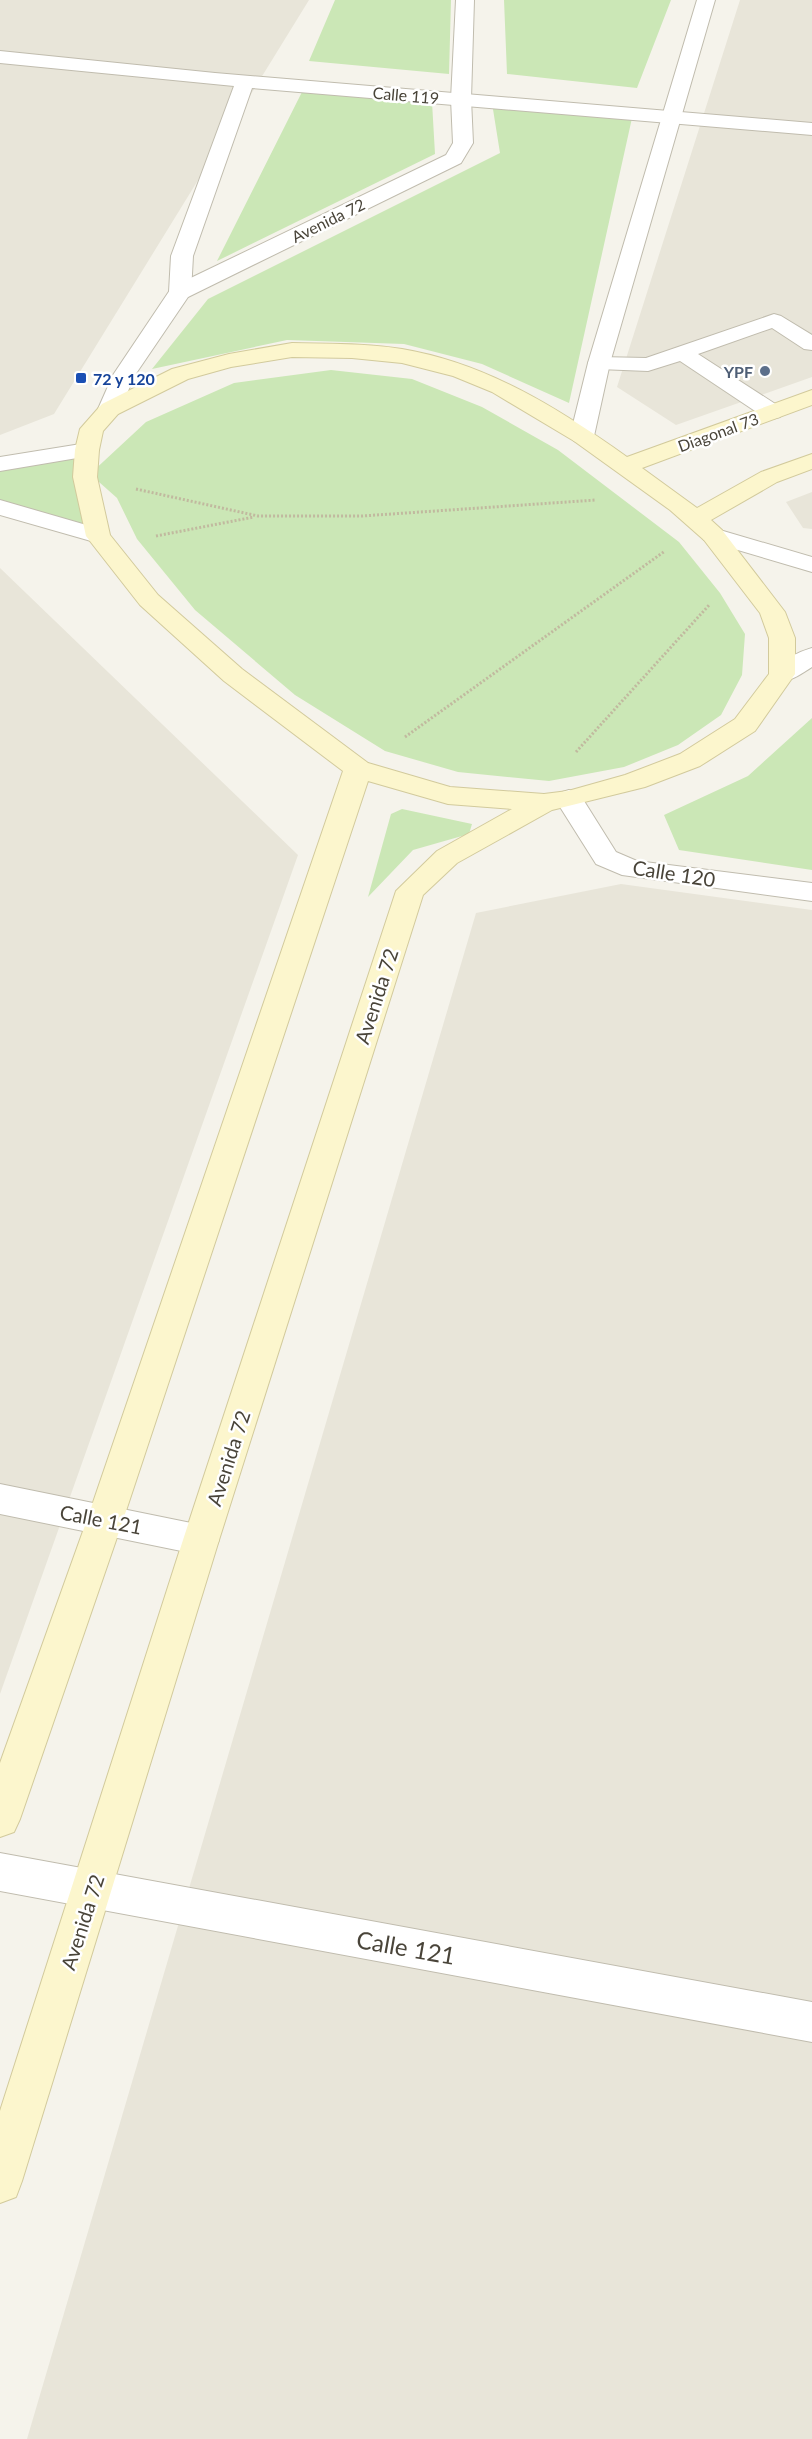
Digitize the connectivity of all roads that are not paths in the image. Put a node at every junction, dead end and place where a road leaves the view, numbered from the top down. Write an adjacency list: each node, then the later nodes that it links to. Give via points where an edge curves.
1 (465, 0): 5 (street, Avenida 72)
2 (706, 0): 6 (street)
3 (0, 57): 4 (street, Calle 119)
4 (245, 82): 5 (street, Calle 119); 8 (street, via 182,256)
5 (461, 99): 6 (street, Calle 119); 8 (street, Avenida 72, via 463,143 454,159)
6 (670, 117): 7 (street, Calle 119); 11 (street)
7 (812, 129)
8 (180, 292): 13 (street, via 124,375)
9 (812, 344): 10 (lane, via 774,320)
10 (682, 353): 11 (lane, via 648,365); 14 (lane)
11 (599, 363): 15 (street)
12 (812, 397): 14 (main road, Diagonal 73)
13 (110, 409): 15 (main road, via 180,374 229,361 292,350 352,351 402,356 461,371 500,387); 16 (main road, via 92,429)
14 (772, 412): 19 (main road, Diagonal 73)
15 (582, 436): 19 (main road)
16 (87, 450): 18 (street); 22 (main road, via 85,477)
17 (812, 461): 21 (main road, via 769,477)
18 (0, 464)
19 (624, 466): 21 (main road)
20 (0, 507): 22 (street)
21 (696, 520): 23 (street); 25 (main road, via 772,612 782,638)
22 (98, 536): 26 (main road, via 149,600 233,675)
23 (812, 565)
24 (812, 656): 25 (street)
25 (782, 674): 27 (main road, via 745,725 690,760 634,782)
26 (358, 769): 27 (main road, via 448,795); 30 (main road)
27 (557, 801): 28 (street, Calle 120, via 606,858 632,869); 31 (main road, Avenida 72, via 447,857 410,891)
28 (812, 892)
29 (0, 1499): 30 (street, Calle 121)
30 (105, 1520): 31 (street, Calle 121); 32 (main road)
31 (201, 1540): 34 (main road, Avenida 72)
32 (0, 1819)
33 (0, 1872): 34 (street, Calle 121)
34 (93, 1890): 35 (street, Calle 121); 36 (main road, Avenida 72)
35 (812, 2022)
36 (0, 2181)

